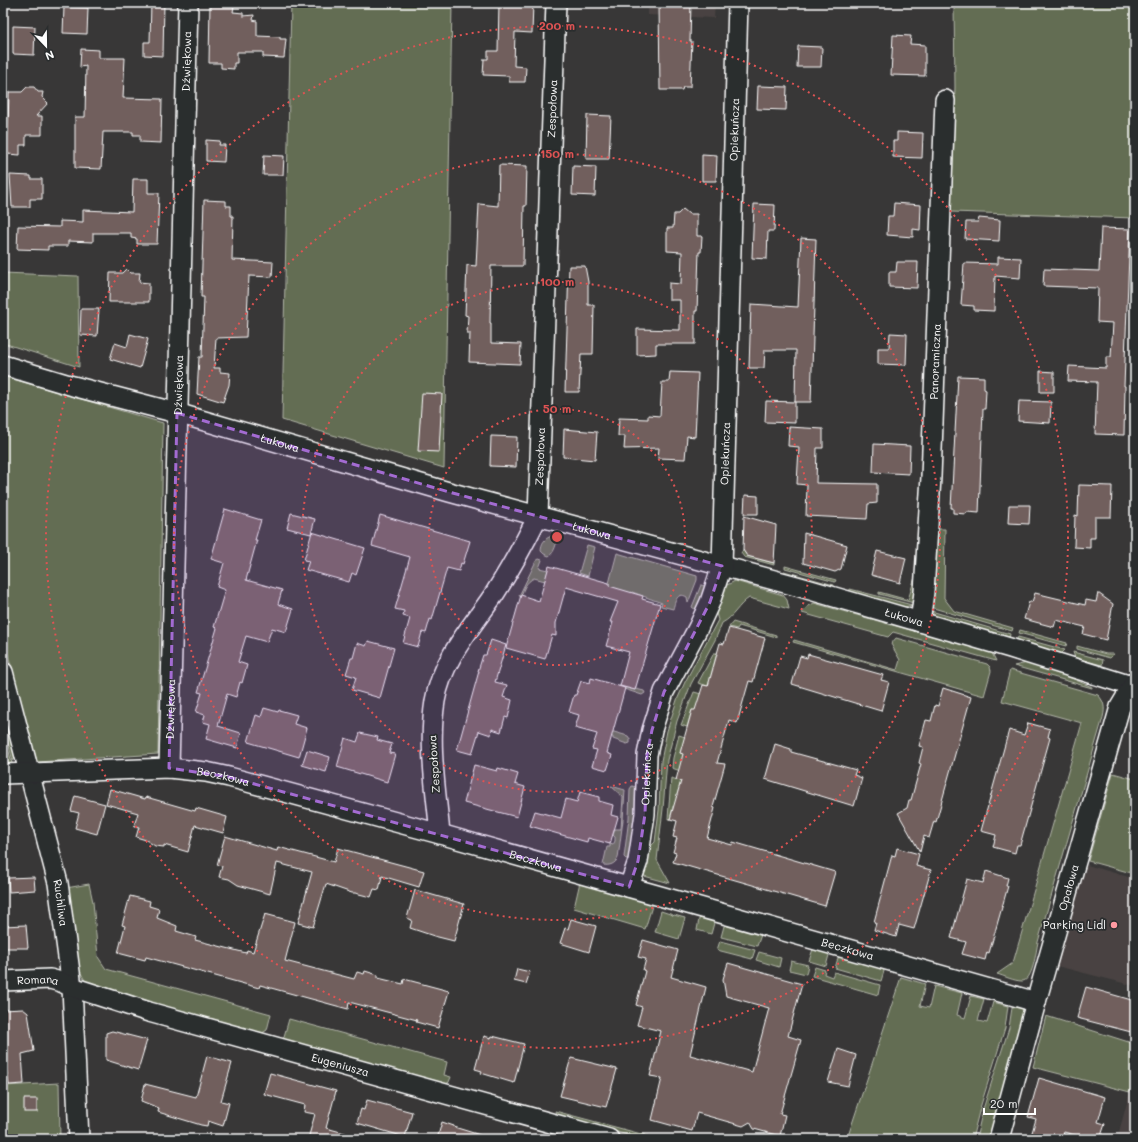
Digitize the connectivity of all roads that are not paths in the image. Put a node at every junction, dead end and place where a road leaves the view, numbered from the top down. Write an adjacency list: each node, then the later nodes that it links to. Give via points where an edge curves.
1 (188, 3): 6 (street, Dźwiękowa)
2 (556, 3): 7 (street, Zespołowa)
3 (738, 3): 8 (street, Opiekuńcza)
4 (945, 100): 9 (street, Panoramiczna, via 931,477)
5 (3, 365): 6 (street, Łukowa)
6 (177, 413): 7 (street, Łukowa); 12 (street, Dźwiękowa)
7 (538, 516): 8 (street, Łukowa); 15 (street, Zespołowa, via 522,548 451,656 441,678 435,700 432,729)
8 (722, 566): 9 (street, Łukowa); 16 (street, Opiekuńcza, via 710,602 664,692 651,733 647,755 645,814 638,861)
9 (920, 622): 11 (street, Łukowa)
10 (3, 672): 13 (street, Ruchliwa)
11 (1134, 685): 19 (street, Opałowa, via 1120,707)
12 (169, 768): 13 (street, Beczkowa); 15 (street, Beczkowa, via 229,777)
13 (30, 773): 14 (street, Beczkowa); 18 (street, Ruchliwa, via 58,883)
14 (3, 774)
15 (440, 834): 16 (street, Beczkowa)
16 (629, 887): 19 (street, Beczkowa)
17 (3, 981): 18 (street, Romana, via 50,979)
18 (72, 987): 20 (street, Ruchliwa); 21 (street, Eugeniusza, via 149,1012)
19 (1036, 1002): 22 (street, Opałowa)
20 (79, 1139)
21 (609, 1139)
22 (999, 1139)

